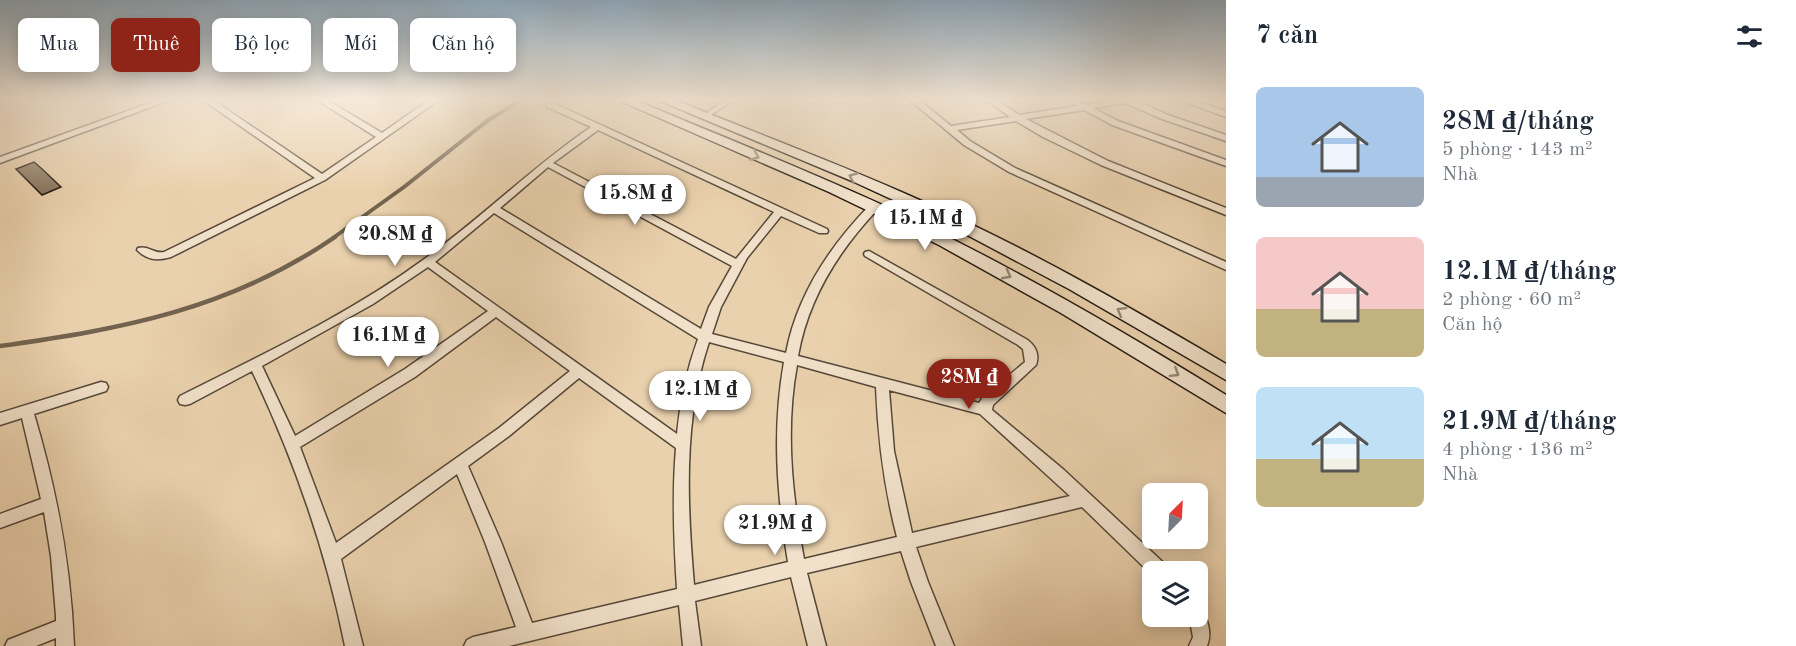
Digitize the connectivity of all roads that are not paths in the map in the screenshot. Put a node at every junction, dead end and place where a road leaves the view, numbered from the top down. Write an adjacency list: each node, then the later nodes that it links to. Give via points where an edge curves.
1 (83, 130): 15 (street)
2 (251, 130): 18 (street)
3 (372, 130): 13 (street)
4 (393, 130): 13 (street)
5 (593, 130): 16 (street)
6 (604, 130): 22 (street)
7 (694, 130): 20 (street, one-way to 20)
8 (737, 130): 19 (street, one-way to 8)
9 (951, 130): 29 (street, via 1022,175)
10 (1036, 130): 23 (street, via 1088,156)
11 (1132, 130): 17 (street)
12 (1203, 130): 14 (street)
13 (383, 137): 18 (street)
14 (1226, 138)
15 (0, 160)
16 (547, 163): 21 (street); 28 (street)
17 (1226, 163)
18 (322, 178): 25 (street, via 166,255 157,257)
19 (890, 193): 20 (street); 35 (street, one-way to 19, via 1079,287)
20 (874, 207): 32 (street, via 848,236 819,279 807,303); 39 (street, one-way to 39, via 1042,294)
21 (492, 208): 27 (street); 31 (street)
22 (780, 211): 24 (street); 28 (street)
23 (1226, 212)
24 (823, 231)
25 (142, 250)
26 (869, 254): 40 (street, via 984,318 1029,348 1030,365 987,400)
27 (428, 262): 30 (street); 33 (street, via 349,312)
28 (737, 264): 31 (street)
29 (1226, 266)
30 (496, 311): 34 (street); 43 (street, via 410,373)
31 (703, 336): 32 (street); 44 (street)
32 (790, 359): 36 (street); 52 (street, via 784,465)
33 (254, 363): 38 (street); 43 (street)
34 (579, 371): 44 (street); 45 (street)
35 (1226, 373)
36 (882, 383): 40 (street); 49 (street, via 889,470)
37 (101, 387): 41 (street)
38 (185, 400)
39 (1226, 405)
40 (984, 410): 46 (street)
41 (27, 411): 42 (street); 47 (street)
42 (0, 419)
43 (293, 444): 50 (street)
44 (681, 444): 53 (street, via 679,506)
45 (460, 465): 50 (street); 56 (street)
46 (1085, 499): 49 (street); 51 (street)
47 (51, 502): 48 (street); 54 (street)
48 (0, 521)
49 (905, 542): 52 (street); 63 (street)
50 (333, 555): 59 (street)
51 (1150, 561)
52 (798, 568): 53 (street); 62 (street)
53 (686, 595): 56 (street); 61 (street)
54 (65, 626): 57 (street); 58 (street)
55 (1200, 627): 64 (street, via 1202,637)
56 (526, 633): 60 (street)
57 (14, 646)
58 (65, 646)
59 (354, 646)
60 (473, 646)
61 (692, 646)
62 (817, 646)
63 (945, 646)
64 (1198, 646)

